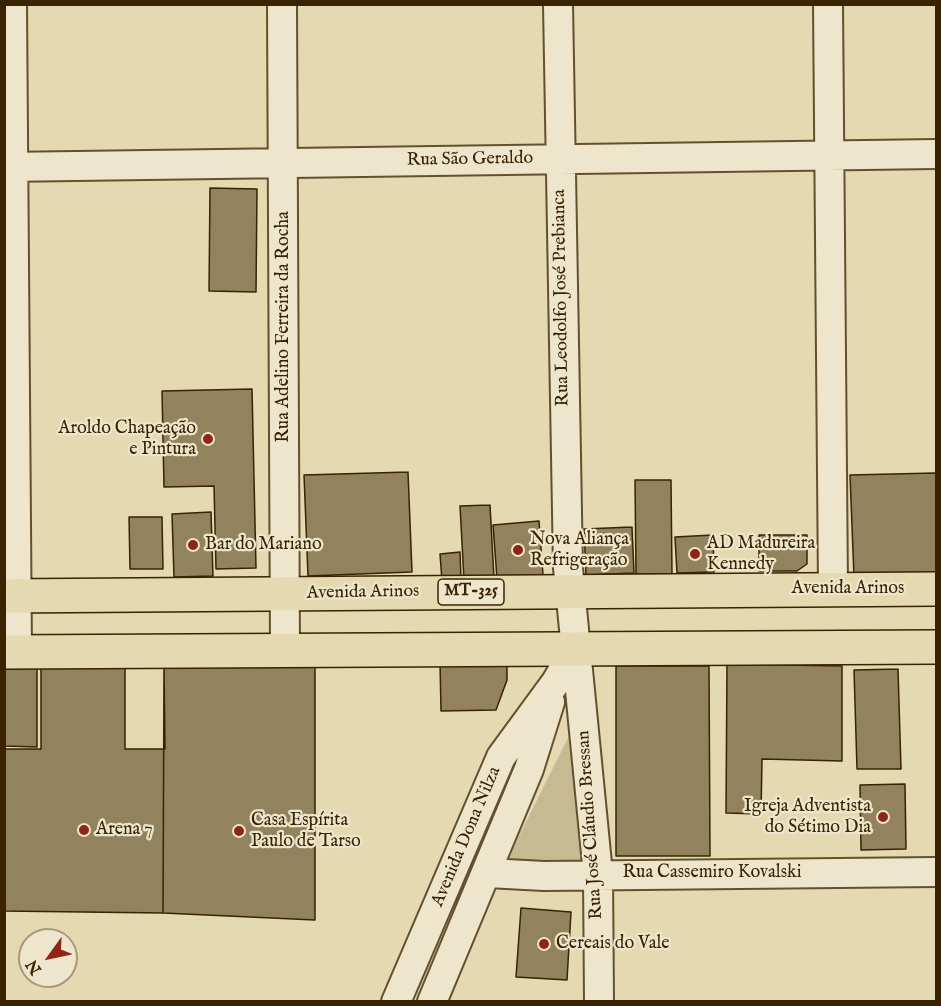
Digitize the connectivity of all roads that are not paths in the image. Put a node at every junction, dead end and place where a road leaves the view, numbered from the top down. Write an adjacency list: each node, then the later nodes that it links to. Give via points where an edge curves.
1 (12, 4): 9 (street)
2 (282, 4): 8 (street, Rua Adelino Ferreira da Rocha)
3 (558, 4): 7 (street, Rua Leodolfo José Prebianca)
4 (828, 4): 6 (street)
5 (936, 154): 6 (street, Rua São Geraldo)
6 (829, 155): 7 (street, Rua São Geraldo); 10 (street)
7 (559, 159): 8 (street, Rua São Geraldo); 12 (street, Rua Leodolfo José Prebianca)
8 (284, 163): 9 (street, Rua São Geraldo); 13 (street, Rua Adelino Ferreira da Rocha)
9 (9, 167): 14 (street)
10 (833, 589): 11 (main road, Avenida Arinos / MT-325); 12 (main road, Avenida Arinos / MT-325)
11 (936, 589)
12 (571, 591): 13 (main road, Avenida Arinos / MT-325); 16 (street, Rua Leodolfo José Prebianca)
13 (285, 593): 14 (main road, Avenida Arinos / MT-325); 17 (street, Rua Adelino Ferreira da Rocha)
14 (10, 595): 18 (street)
15 (936, 647): 16 (main road)
16 (574, 649): 17 (main road); 19 (street, Avenida Dona Nilza); 24 (street, Rua José Cláudio Bressan)
17 (285, 650): 18 (main road)
18 (11, 652)
19 (556, 682): 20 (street, Avenida Dona Nilza); 21 (street, Avenida Dona Nilza)
20 (501, 757): 21 (street); 25 (street, Avenida Dona Nilza)
21 (529, 769): 23 (street, Avenida Dona Nilza)
22 (936, 872): 24 (street, Rua Cassemiro Kovalski)
23 (488, 873): 24 (street, Rua Cassemiro Kovalski); 26 (street, Avenida Dona Nilza)
24 (598, 874): 27 (street, Rua José Cláudio Bressan)
25 (396, 1002)
26 (432, 1002)
27 (599, 1002)

